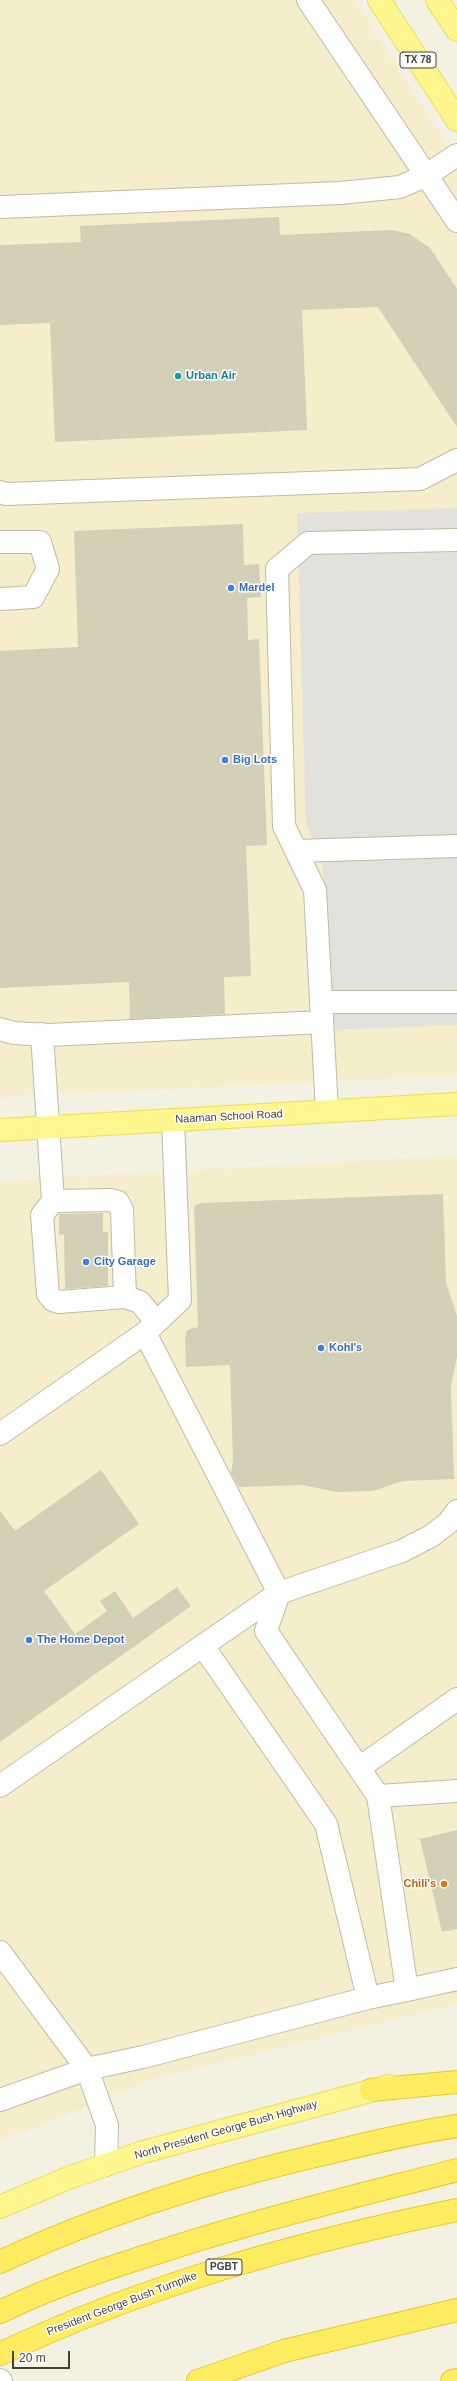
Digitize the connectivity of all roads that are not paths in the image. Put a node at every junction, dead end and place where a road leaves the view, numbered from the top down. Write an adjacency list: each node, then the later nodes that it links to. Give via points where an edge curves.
1 (308, 0): 7 (lane)
2 (379, 0): 5 (main road, TX 78)
3 (437, 0): 4 (main road)
4 (457, 30)
5 (457, 120)
6 (457, 155): 7 (lane)
7 (426, 175): 8 (lane, via 400,187 340,193); 9 (lane)
8 (0, 207)
9 (457, 221)
10 (457, 460): 11 (lane, via 420,479 6,494)
11 (0, 492)
12 (457, 540): 16 (lane, via 308,543 277,569 284,826)
13 (0, 542): 14 (lane, via 40,542 48,569 33,597)
14 (0, 599)
15 (457, 846): 16 (lane)
16 (296, 851): 18 (lane, via 315,890)
17 (457, 1002): 18 (lane)
18 (322, 1012): 20 (lane); 22 (lane)
19 (0, 1029): 20 (lane, via 14,1033)
20 (42, 1034): 24 (lane)
21 (457, 1104): 22 (main road, Naaman School Road)
22 (327, 1111): 23 (main road, Naaman School Road)
23 (173, 1120): 24 (main road, Naaman School Road); 28 (lane, via 180,1300)
24 (49, 1127): 25 (main road, Naaman School Road); 26 (lane)
25 (0, 1130)
26 (53, 1201): 27 (lane, via 118,1202 122,1210); 27 (lane, via 42,1215 48,1294 59,1302)
27 (125, 1297): 28 (lane, via 140,1302)
28 (150, 1328): 29 (lane); 31 (lane)
29 (0, 1434)
30 (457, 1511): 31 (lane, via 448,1523 402,1551)
31 (279, 1593): 32 (lane); 34 (lane, via 266,1631)
32 (203, 1646): 35 (lane); 41 (lane, via 326,1824)
33 (457, 1699): 34 (lane)
34 (359, 1768): 37 (lane)
35 (0, 1786)
36 (457, 1791): 37 (lane)
37 (378, 1796): 40 (lane)
38 (0, 1952): 42 (lane)
39 (457, 1979): 40 (lane)
40 (407, 1990): 41 (lane)
41 (368, 1998): 42 (lane, via 143,2057)
42 (87, 2069): 46 (lane); 48 (lane, via 107,2125)
43 (457, 2071): 45 (main road, North President George Bush Highway)
44 (457, 2082): 45 (highway)
45 (371, 2090): 48 (main road, North President George Bush Highway, via 143,2152)
46 (0, 2100)
47 (457, 2126): 52 (highway, via 255,2169 135,2207)
48 (106, 2165): 50 (main road, North President George Bush Highway, via 68,2178)
49 (457, 2170): 54 (highway, via 257,2222 174,2247 95,2272)
50 (0, 2208)
51 (457, 2210): 55 (highway, President George Bush Turnpike / PGBT, via 346,2234 236,2263 102,2310)
52 (0, 2262)
53 (457, 2310): 57 (highway, via 284,2351)
54 (0, 2312)
55 (0, 2354)
56 (457, 2380): 58 (highway)
57 (198, 2381)
58 (452, 2381)

